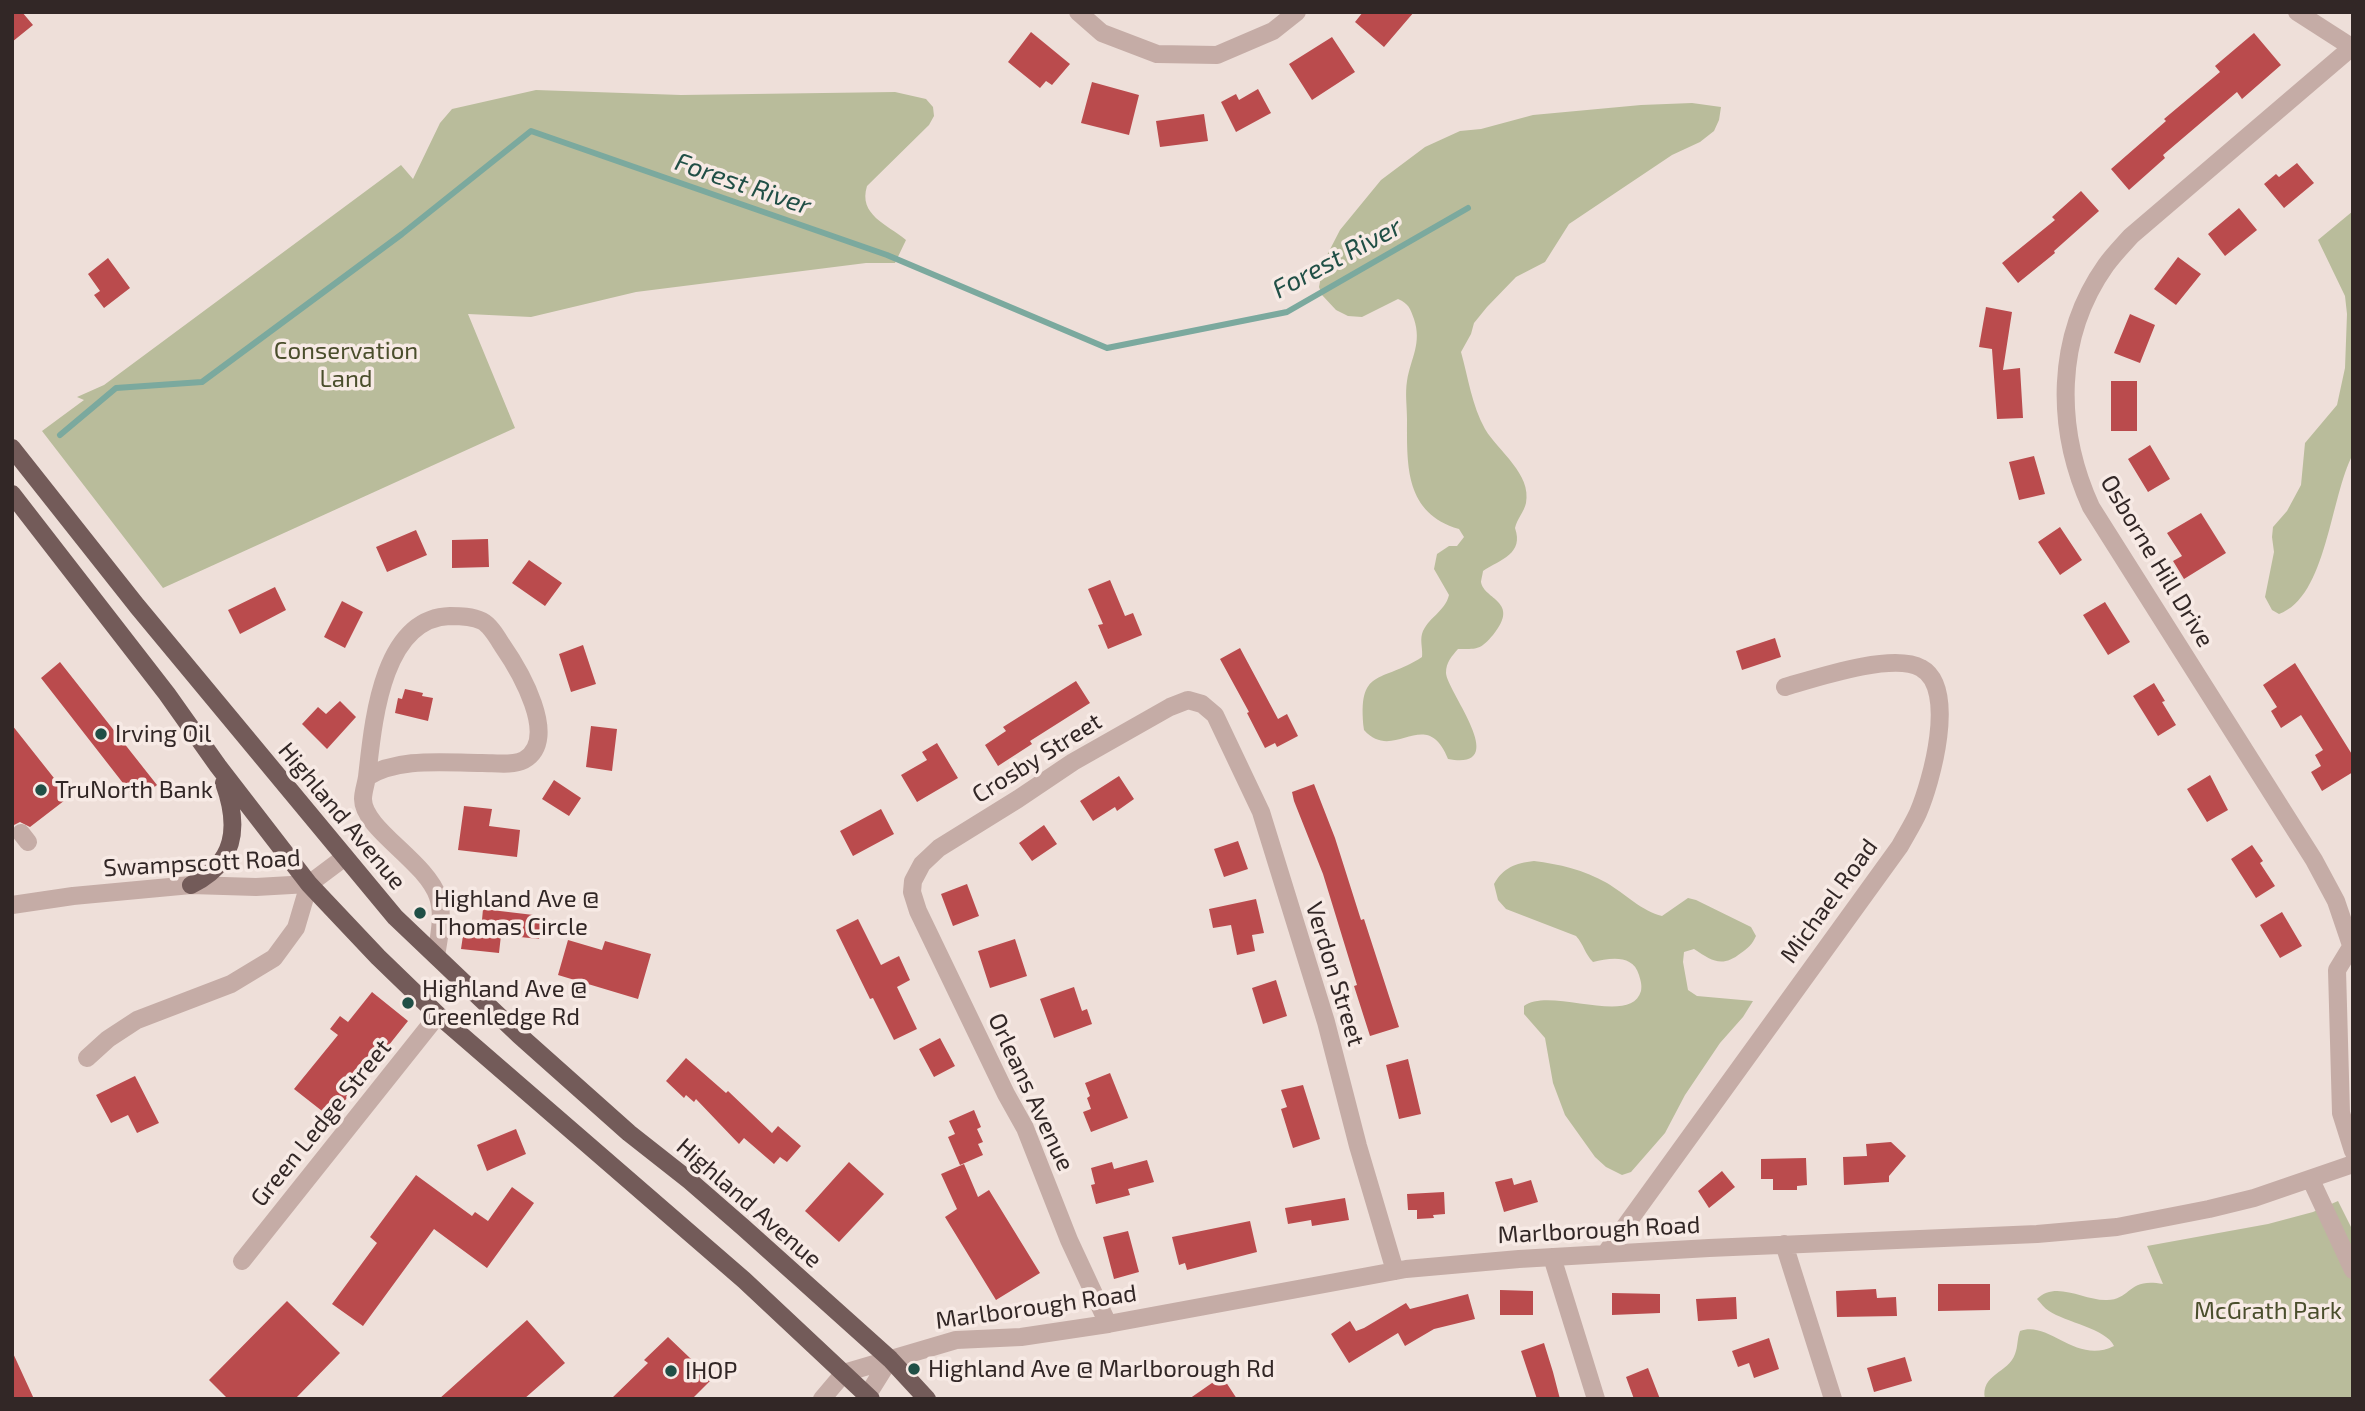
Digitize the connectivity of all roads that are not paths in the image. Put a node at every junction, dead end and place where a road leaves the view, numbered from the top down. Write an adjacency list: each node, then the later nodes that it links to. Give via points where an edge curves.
1 (1078, 12): 2 (street, via 1102,33 1157,54 1217,55 1273,31)
2 (1297, 12)
3 (2297, 12): 4 (street, Osborne Hill Drive)
4 (2352, 48): 16 (street, Osborne Hill Drive, via 2131,236 2107,264 2087,296 2073,333 2064,404 2073,458 2091,507 2314,860 2336,901)
5 (12, 448): 11 (main road, Highland Avenue)
6 (12, 494): 9 (main road)
7 (1785, 687): 24 (street, Michael Road, via 1843,670 1896,663 1920,667 1932,677 1938,692 1939,720 1927,785 1900,846)
8 (1202, 704): 12 (street, Crosby Street, via 1188,700 1170,707 1073,762 939,848); 28 (street, Verdon Street, via 1215,715 1261,812 1326,1022)
9 (218, 766): 13 (main road); 14 (main road, via 231,803 234,831 228,855 206,878)
10 (367, 777): 10 (street, via 387,672 408,635 422,623 440,617 484,621 531,697 539,731 536,746 526,759 511,764 395,766); 17 (street, via 363,800 369,817 413,860 438,896)
11 (345, 858): 13 (street, Swampscott Road); 17 (main road, Highland Avenue)
12 (913, 881): 29 (street, Orleans Avenue, via 918,911 1024,1128)
13 (309, 884): 14 (street, Swampscott Road); 18 (main road); 19 (street, via 296,928 274,958 231,984 137,1020)
14 (191, 885): 15 (street, Swampscott Road)
15 (12, 905)
16 (2352, 948): 20 (street, Osborne Hill Drive, via 2337,970 2341,1112)
17 (436, 956): 30 (main road, Highland Avenue, via 570,1082 690,1181)
18 (438, 1015): 26 (street, Green Ledge Street); 31 (main road, via 744,1280)
19 (86, 1058)
20 (2353, 1151)
21 (2353, 1164): 22 (street, Marlborough Road)
22 (2311, 1180): 23 (street, Marlborough Road, via 2209,1209 2117,1227); 27 (street)
23 (1784, 1244): 24 (street, Marlborough Road); 36 (street)
24 (1605, 1254): 25 (street, Marlborough Road)
25 (1552, 1257): 28 (street, Marlborough Road); 35 (street)
26 (242, 1261)
27 (2353, 1270)
28 (1395, 1271): 29 (street, Marlborough Road)
29 (1108, 1324): 30 (street, Marlborough Road, via 1021,1337 956,1340)
30 (890, 1359): 31 (street, Marlborough Road); 32 (street); 34 (main road, Highland Avenue)
31 (844, 1373): 32 (main road); 33 (street)
32 (868, 1398)
33 (822, 1399)
34 (927, 1399)
35 (1596, 1399)
36 (1833, 1399)

